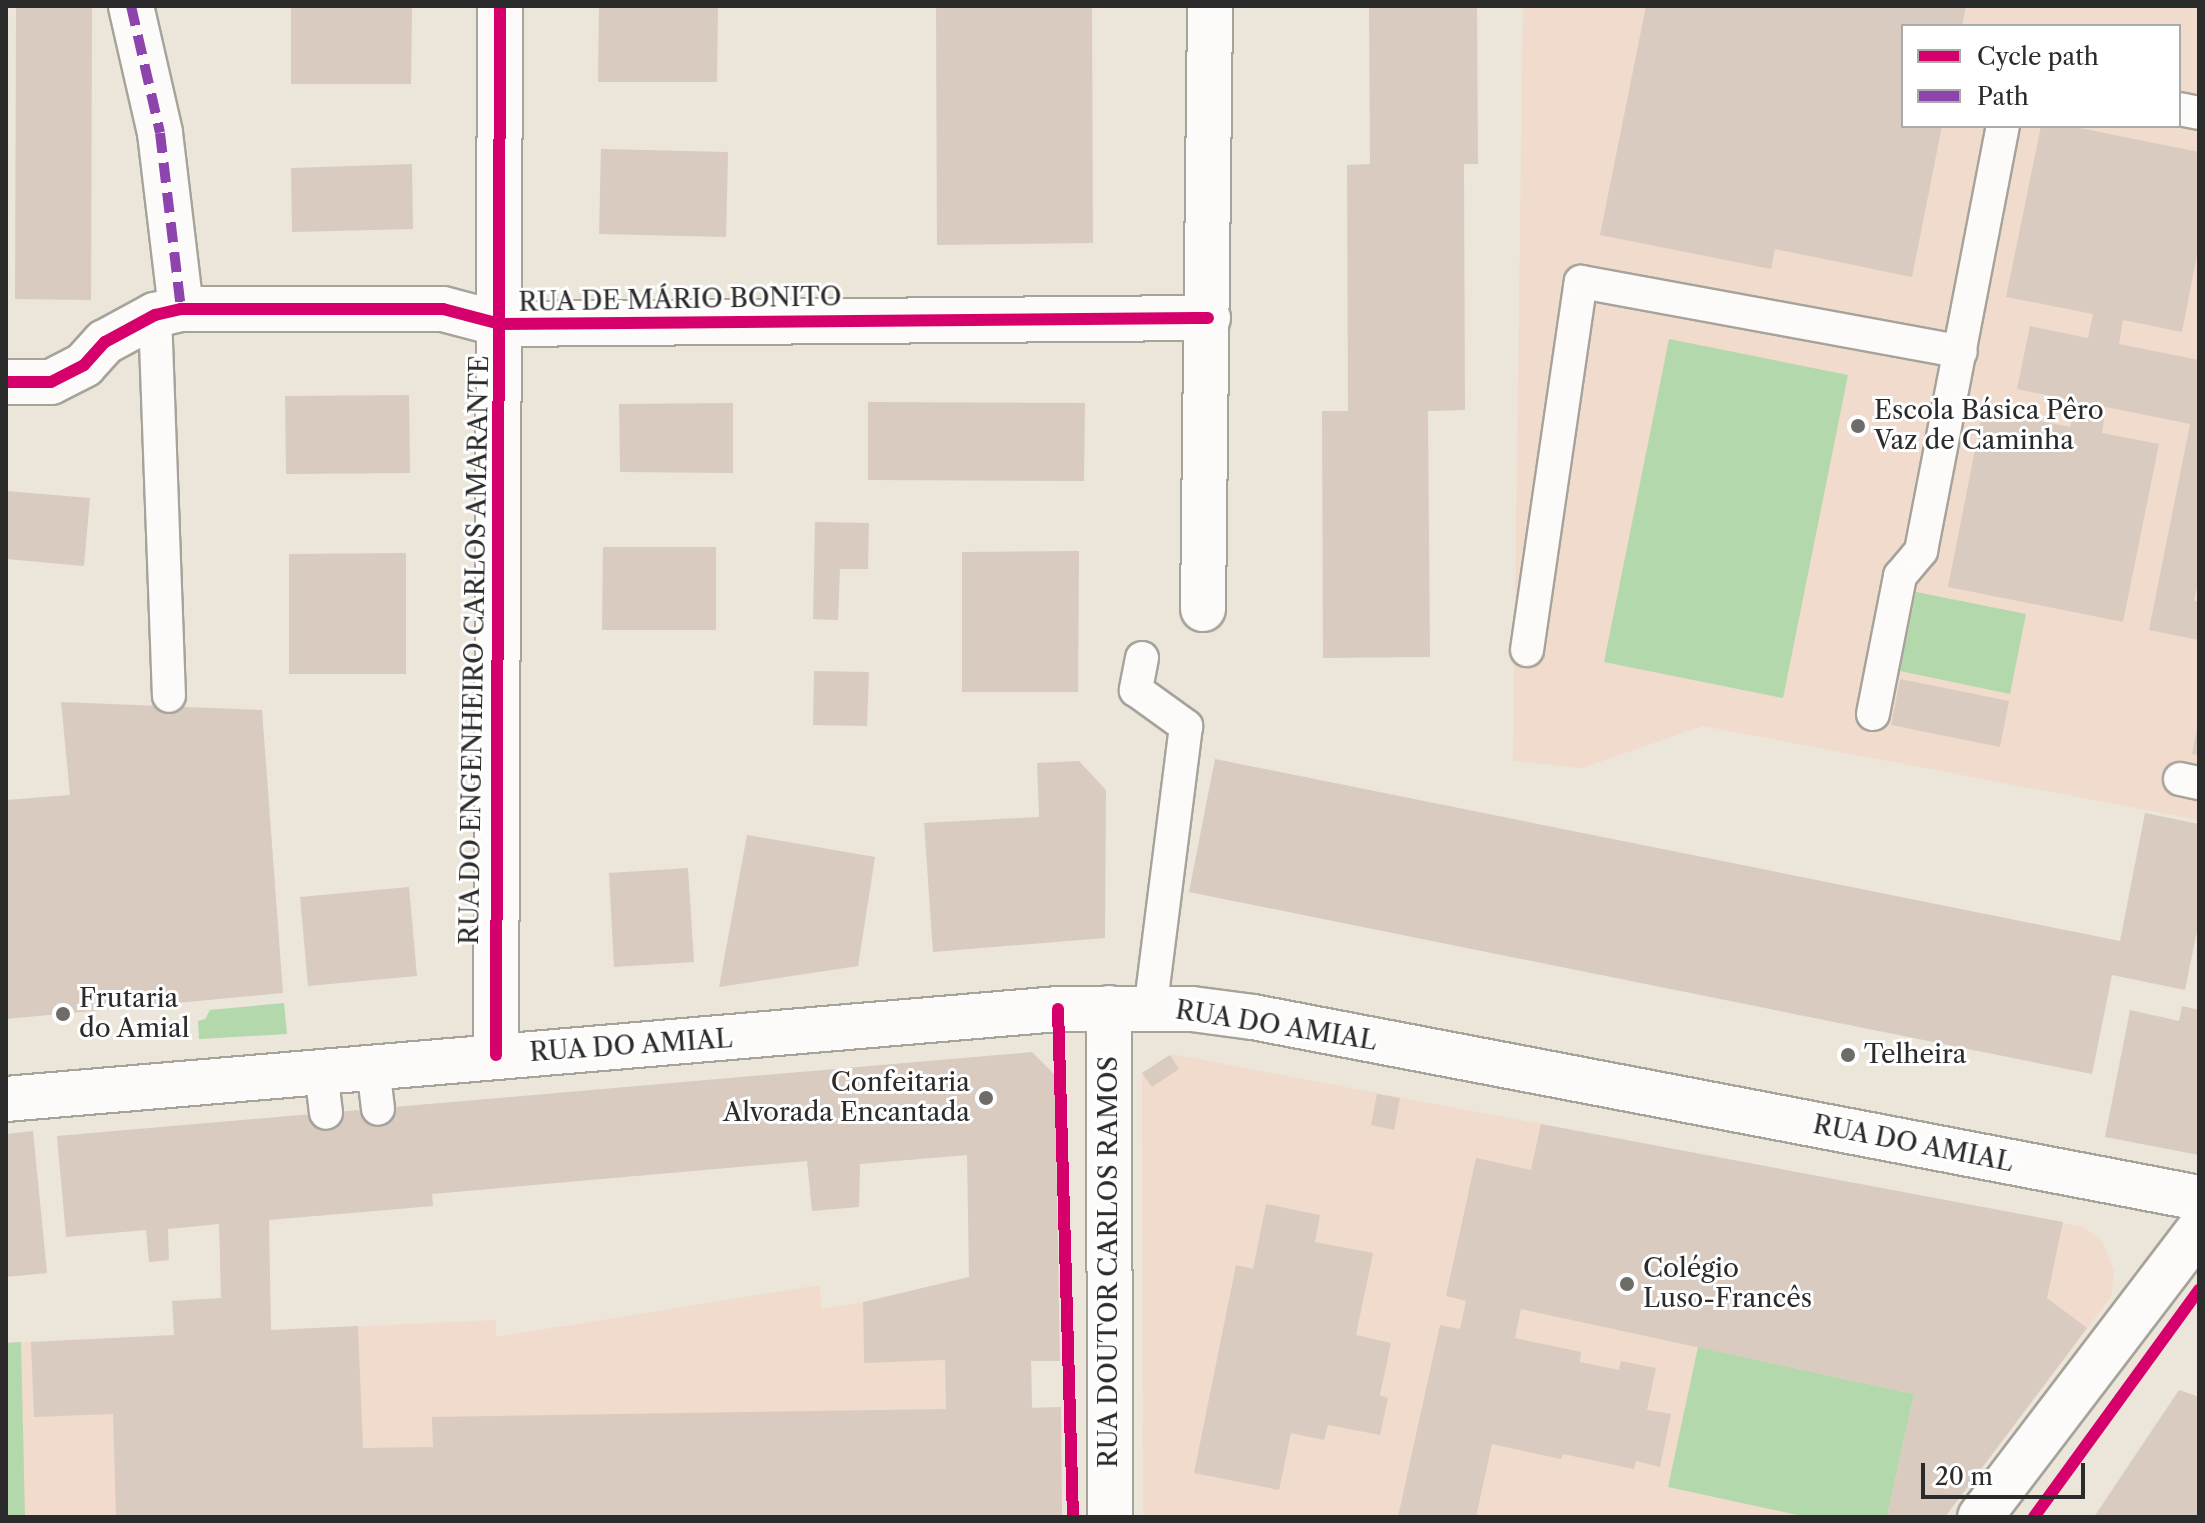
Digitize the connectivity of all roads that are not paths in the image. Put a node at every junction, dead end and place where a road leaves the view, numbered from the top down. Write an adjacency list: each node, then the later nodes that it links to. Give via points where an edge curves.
1 (131, 6): 5 (street, via 160,133)
2 (500, 6): 7 (street, RUA DO ENGENHEIRO CARLOS AMARANTE)
3 (1210, 6): 6 (street)
4 (2003, 128): 8 (lane)
5 (168, 312): 7 (street, RUA DE MÁRIO BONITO, via 443,309); 9 (street, via 105,342 84,365 51,382); 13 (lane)
6 (1208, 318): 7 (street, RUA DE MÁRIO BONITO); 10 (street)
7 (500, 324): 16 (street, RUA DO ENGENHEIRO CARLOS AMARANTE)
8 (1961, 352): 11 (lane, via 1581,282); 14 (lane, via 1921,551 1900,576)
9 (6, 382)
10 (1203, 609)
11 (1527, 650)
12 (1142, 658): 15 (lane, via 1136,690 1186,726)
13 (169, 696)
14 (1873, 714)
15 (1129, 1008): 16 (street, RUA DO AMIAL, via 1058,1009 590,1052); 18 (street, RUA DO AMIAL, via 1253,1017); 20 (street, RUA DOUTOR CARLOS RAMOS)
16 (496, 1055): 17 (street, RUA DO AMIAL, via 376,1088)
17 (6, 1099)
18 (2199, 1198)
19 (2199, 1230): 21 (street)
20 (1110, 1517)
21 (1980, 1517)

